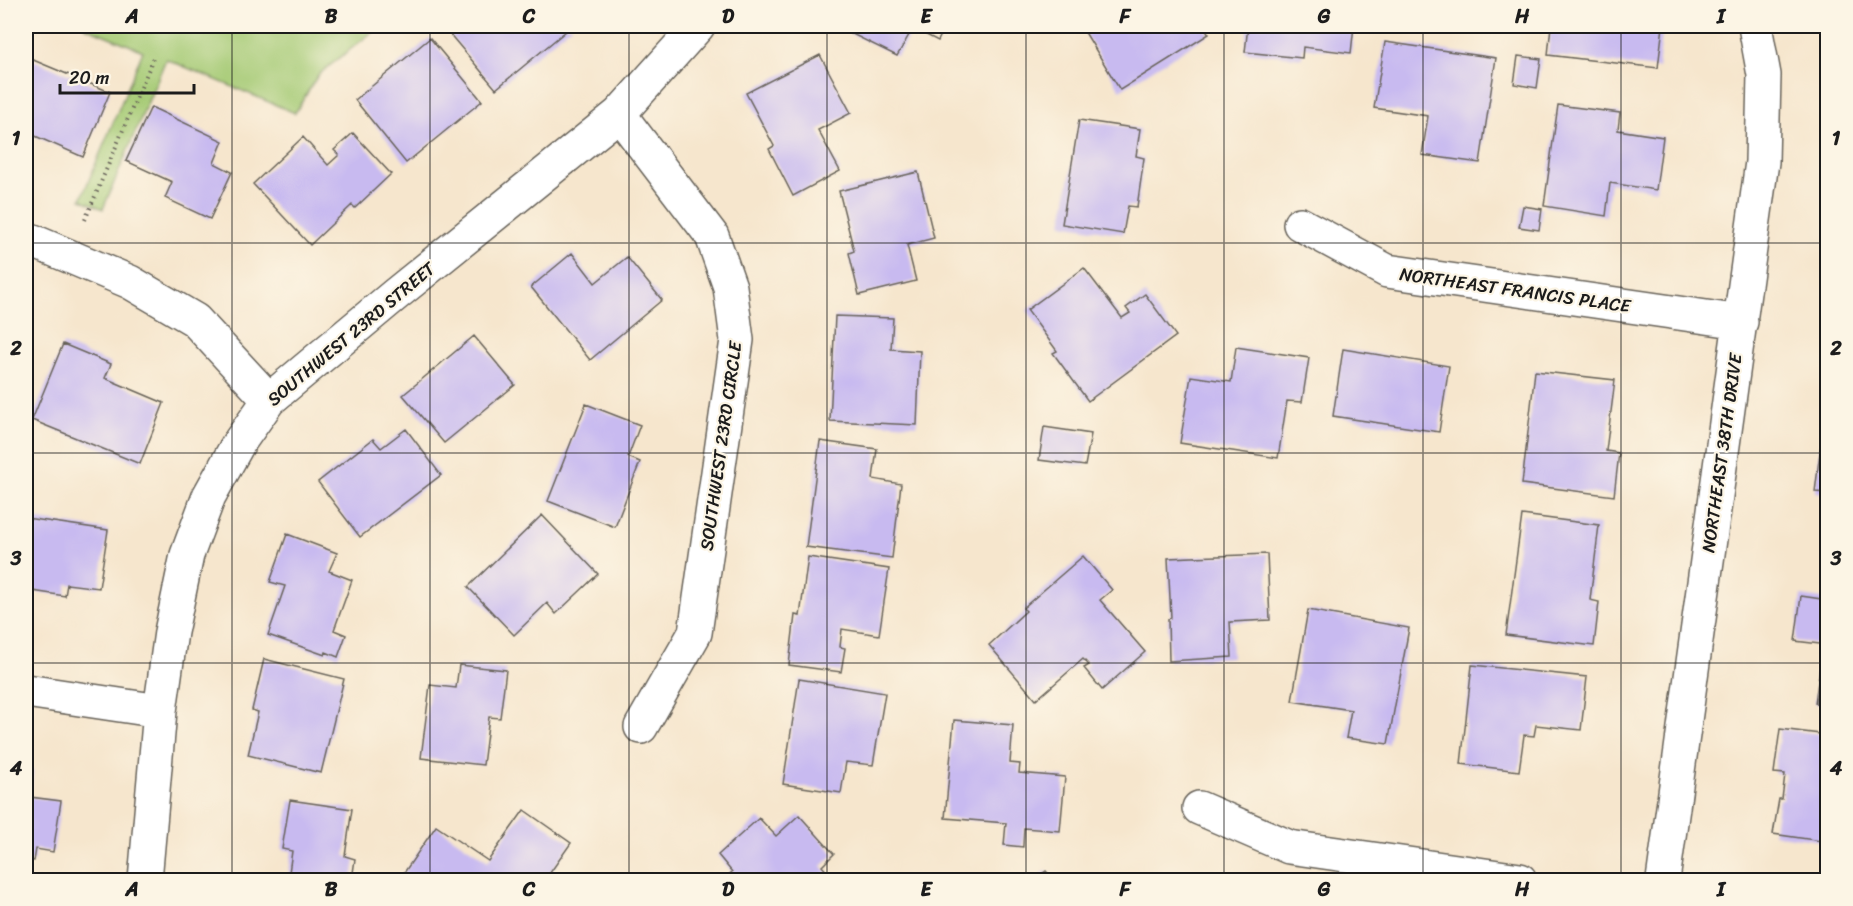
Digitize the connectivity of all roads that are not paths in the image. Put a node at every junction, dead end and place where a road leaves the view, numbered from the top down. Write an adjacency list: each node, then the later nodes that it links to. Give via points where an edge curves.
1 (698, 26): 3 (street, SOUTHWEST 23RD STREET)
2 (1755, 26): 6 (street, NORTHEAST 38TH DRIVE, via 1764,75 1762,162)
3 (619, 114): 7 (street, SOUTHWEST 23RD STREET); 10 (street, SOUTHWEST 23RD CIRCLE, via 712,236 730,287 737,340 695,633)
4 (1300, 224): 6 (street, NORTHEAST FRANCIS PLACE, via 1387,271)
5 (26, 238): 7 (street, via 130,282 195,320)
6 (1741, 322): 14 (street, NORTHEAST 38TH DRIVE)
7 (269, 400): 9 (street, SOUTHWEST 23RD STREET, via 209,496 187,555)
8 (26, 691): 9 (street)
9 (160, 711): 12 (street, SOUTHWEST 23RD STREET)
10 (641, 727)
11 (1198, 808): 13 (street, via 1288,847)
12 (145, 880)
13 (1520, 880)
14 (1663, 880)

